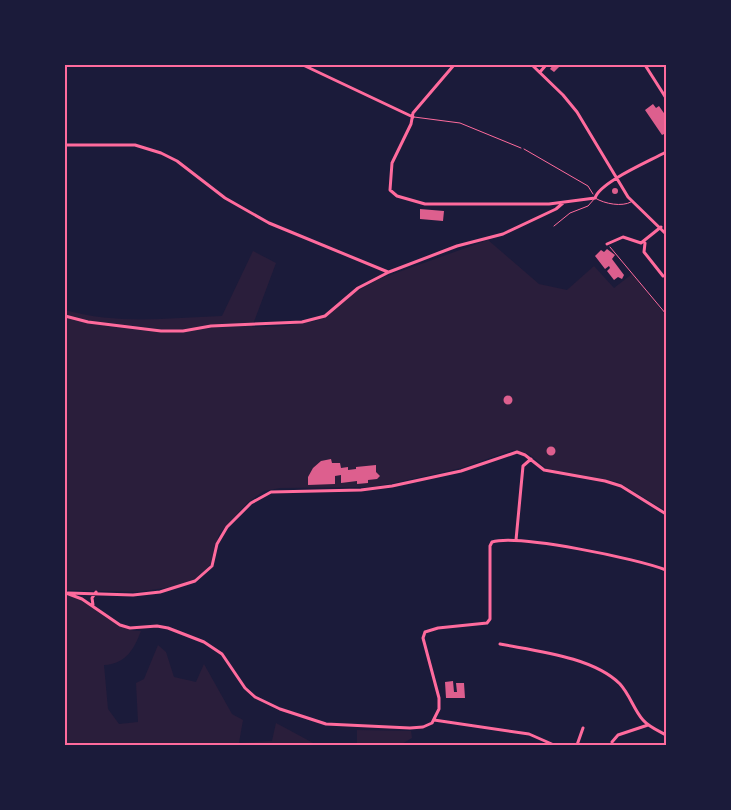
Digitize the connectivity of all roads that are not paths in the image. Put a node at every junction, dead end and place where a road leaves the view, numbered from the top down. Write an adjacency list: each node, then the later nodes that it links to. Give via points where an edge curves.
1 (303, 65): 8 (street)
2 (454, 65): 8 (street, via 415,110)
3 (532, 65): 6 (street)
4 (546, 65): 6 (street)
5 (645, 65): 7 (street)
6 (540, 72): 12 (street, via 577,112)
7 (666, 98)
8 (413, 117): 10 (lane, via 460,123); 15 (street, via 392,163 390,190 397,196 425,204)
9 (65, 145): 21 (street, via 135,145 161,153 177,161 225,198 269,223)
10 (521, 148)
11 (666, 152): 12 (street)
12 (617, 179): 13 (street, via 601,189); 14 (street)
13 (595, 198): 14 (lane, via 622,204); 15 (street); 16 (lane, via 588,206 570,213)
14 (632, 202): 17 (street)
15 (563, 203): 21 (street, via 503,234 457,246)
16 (554, 226)
17 (661, 227): 18 (street); 19 (street)
18 (666, 234)
19 (645, 242): 20 (street, via 639,244 623,237); 22 (street, via 644,252)
20 (608, 244)
21 (388, 272): 23 (street, via 358,288 325,316 302,322 211,326 183,332 88,322)
22 (663, 276)
23 (65, 316)
24 (531, 459): 25 (street, via 544,470 621,486); 26 (street, via 523,466); 28 (street, via 517,452 444,475 368,489 271,492 250,503 227,527 217,544 212,566 194,581 182,587 151,593)
25 (666, 514)
26 (516, 540): 27 (street, via 618,557); 32 (street, via 495,541 490,546 489,622 438,628 423,635 439,698)
27 (666, 570)
28 (97, 592): 29 (street); 30 (street, via 92,598)
29 (66, 593): 30 (street)
30 (93, 606): 32 (street, via 127,628 168,628 204,642 222,654 255,697 315,721 410,728 424,727)
31 (500, 644): 33 (street, via 558,656 609,676 621,685)
32 (434, 720): 37 (street, via 529,734)
33 (648, 725): 35 (street); 36 (street, via 618,735)
34 (583, 728): 38 (street)
35 (666, 735)
36 (612, 742)
37 (554, 745)
38 (578, 745)

